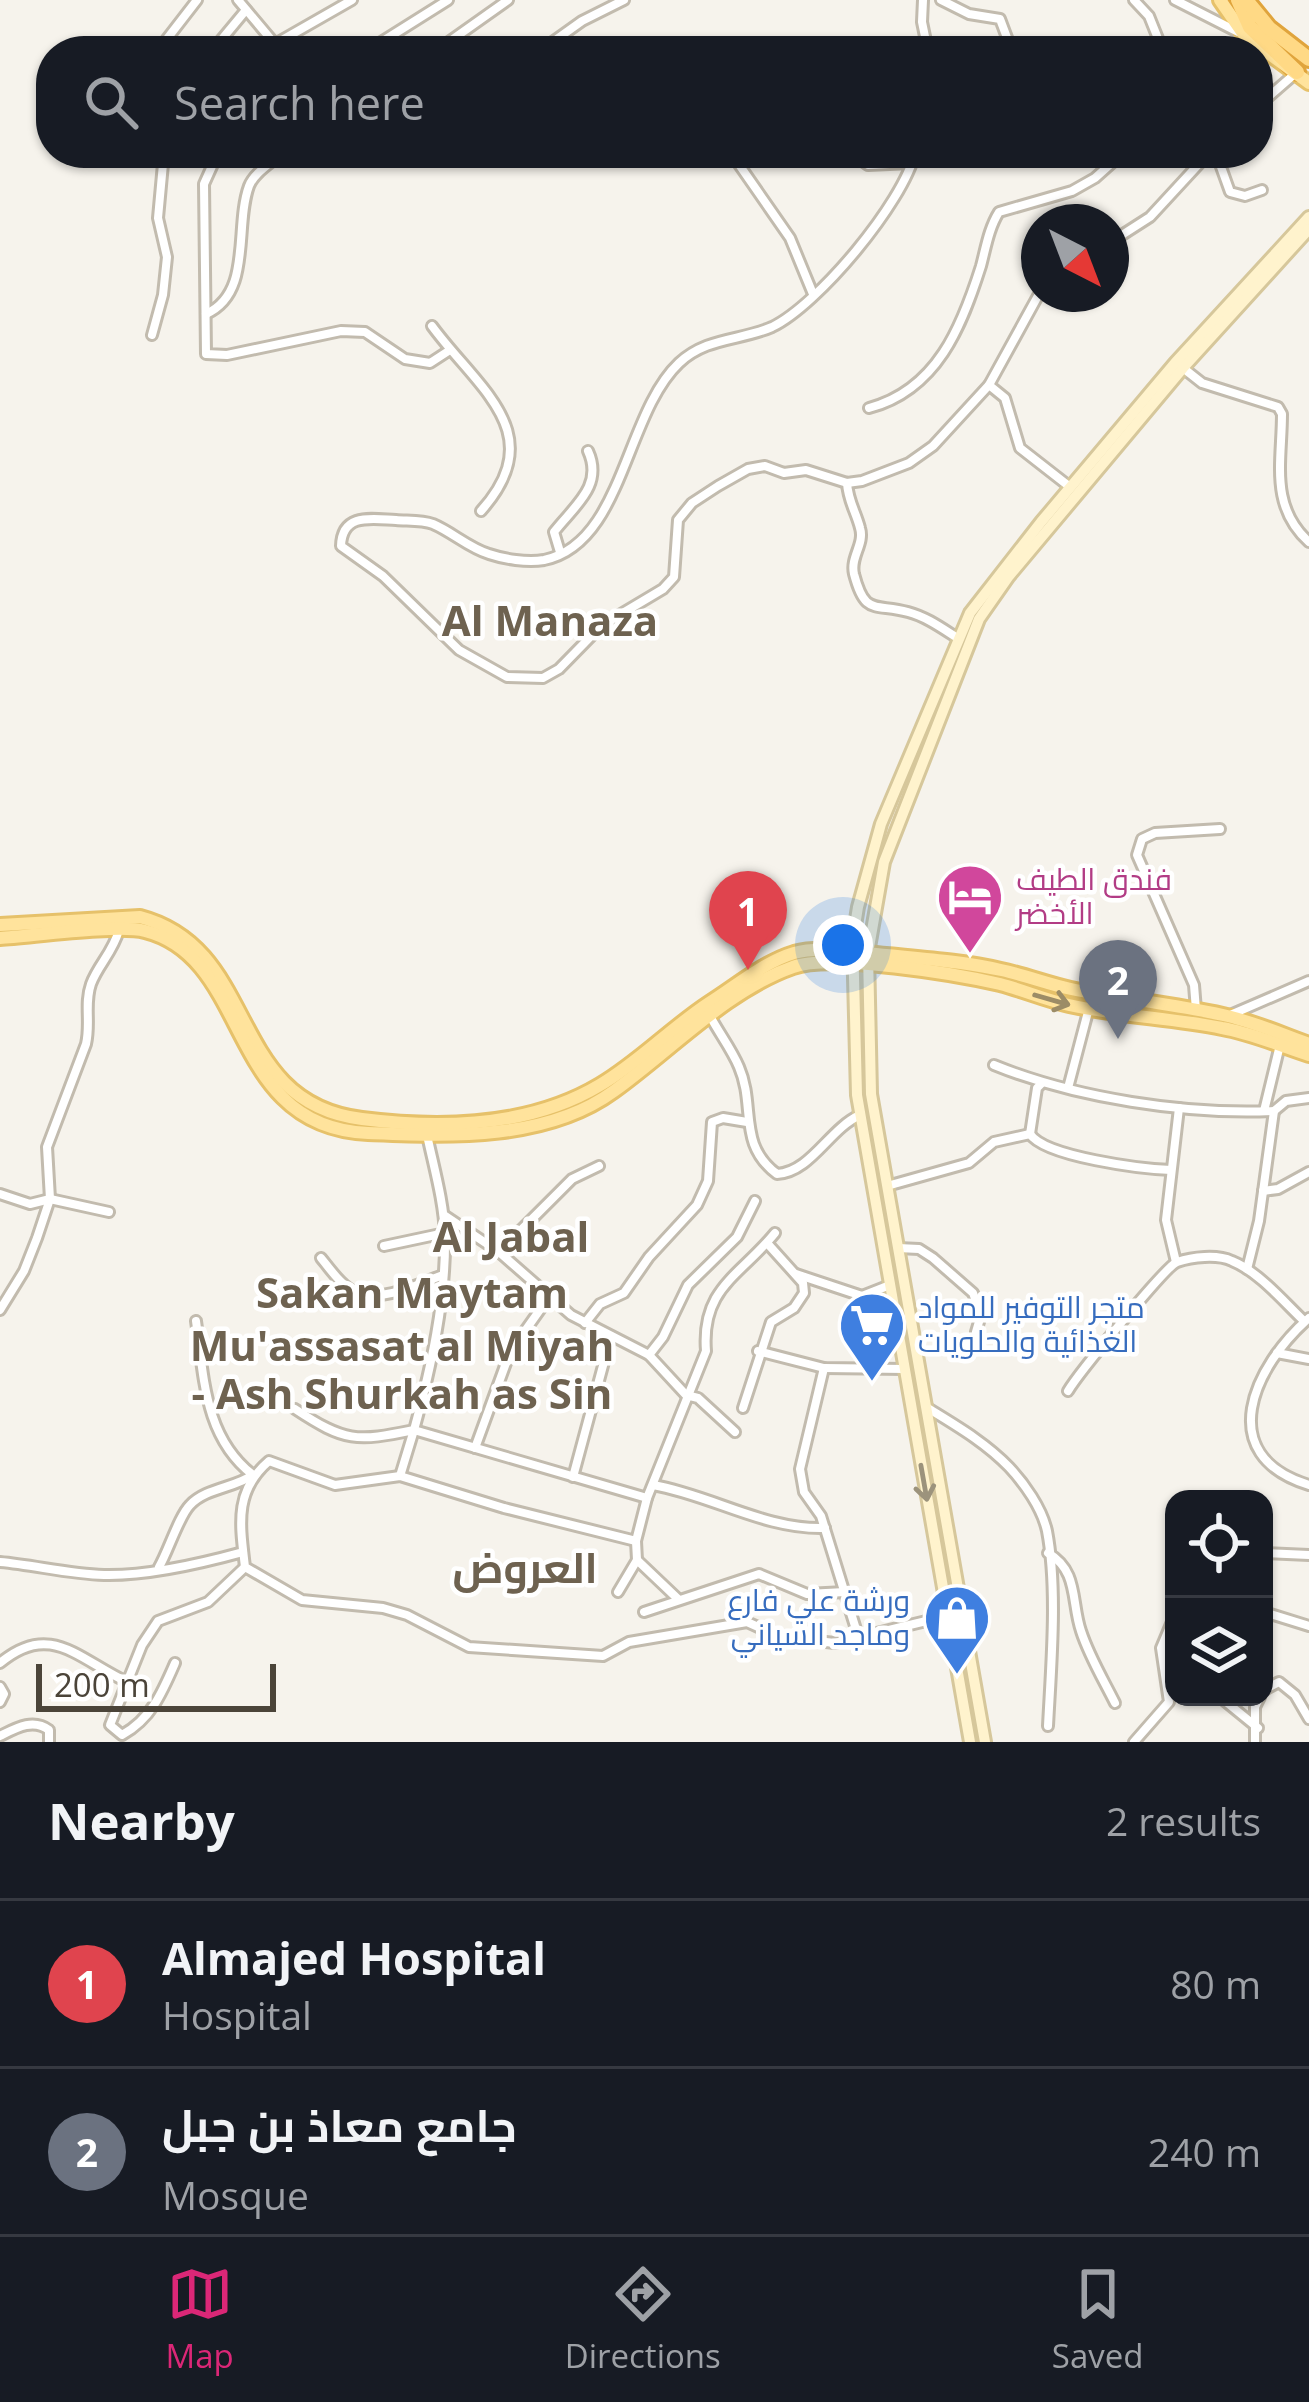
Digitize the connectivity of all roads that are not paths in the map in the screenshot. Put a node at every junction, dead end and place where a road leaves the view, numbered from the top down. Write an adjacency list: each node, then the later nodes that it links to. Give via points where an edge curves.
1 (196, 0): 14 (street)
2 (238, 0): 13 (street)
3 (352, 0): 17 (street)
4 (448, 0): 18 (street)
5 (508, 0): 19 (street)
6 (623, 0): 20 (street)
7 (923, 0): 21 (street)
8 (941, 0): 22 (street, via 1000,19)
9 (1134, 0): 23 (street)
10 (1174, 0): 24 (street)
11 (1220, 0): 24 (main road)
12 (1246, 4): 25 (highway); 27 (highway)
13 (246, 10): 15 (street); 16 (street)
14 (169, 36)
15 (224, 36)
16 (264, 36)
17 (293, 36)
18 (391, 36)
19 (457, 36)
20 (561, 36)
21 (925, 36)
22 (1006, 36)
23 (1156, 36)
24 (1245, 36)
25 (1259, 36)
26 (1273, 49): 29 (highway)
27 (1309, 58)
28 (1273, 59): 29 (main road)
29 (1303, 78): 30 (street)
30 (1273, 97)
31 (163, 168): 47 (street, via 158,218 167,257)
32 (211, 168): 45 (street, via 204,184)
33 (265, 168): 45 (street, via 250,181 239,271 220,308)
34 (741, 168): 43 (street, via 790,238)
35 (909, 168): 43 (street, via 882,220)
36 (1106, 168): 51 (street, via 1072,190 999,212 945,353 920,381)
37 (1197, 168): 42 (street)
38 (1219, 168): 39 (street, via 1230,192)
39 (1262, 190)
40 (1309, 217): 54 (main road)
41 (1309, 229): 49 (main road)
42 (1129, 230)
43 (813, 295): 57 (street, via 773,326 704,345 677,365 644,414 611,500 584,538)
44 (1029, 312): 50 (street)
45 (206, 314): 48 (street, via 206,354 341,331 365,332 405,359 430,363)
46 (432, 326): 48 (street)
47 (152, 334)
48 (450, 350): 55 (street, via 492,395 511,433 510,465)
49 (1183, 368): 56 (street, via 1202,383 1278,407 1279,489); 59 (main road, via 1009,576 979,619)
50 (989, 386): 53 (street, via 933,446 887,473); 54 (street, via 1005,398 1021,448)
51 (869, 408)
52 (588, 451): 57 (street, via 592,484 554,532)
53 (847, 483): 57 (street, via 765,466 718,486 678,520 674,577 543,678 507,677 459,650 341,546 341,537 362,517 430,523 503,559 545,560); 58 (street, via 860,528 852,568 862,599)
54 (1070, 487): 58 (main road, via 989,585)
55 (481, 511)
56 (1309, 542)
57 (560, 552)
58 (959, 639): 59 (main road)
59 (926, 734): 65 (main road, via 881,824 858,907)
60 (1220, 829): 70 (street, via 1155,833 1142,839 1137,855 1194,986)
61 (0, 925): 62 (main road)
62 (46, 929): 63 (main road); 64 (main road); 65 (main road, via 140,917 186,936 224,982 280,1082 329,1114 394,1123 497,1120 577,1097 768,965 805,950)
63 (118, 931): 84 (main road, via 142,929 192,956 276,1094 315,1124); 92 (street, via 89,989 86,1044 47,1147)
64 (0, 938)
65 (861, 959): 67 (main road, one-way to 67); 68 (main road, via 790,968); 70 (main road, via 1000,969); 77 (main road); 78 (main road)
66 (1309, 981): 69 (street)
67 (1090, 1008): 70 (main road); 76 (street)
68 (710, 1016): 83 (street, via 742,1071); 84 (main road, via 588,1107 502,1131)
69 (1227, 1016): 70 (main road); 71 (main road)
70 (1195, 1017): 72 (main road)
71 (1309, 1044)
72 (1280, 1046): 73 (main road); 81 (street)
73 (1309, 1054)
74 (994, 1065): 75 (street)
75 (1041, 1084): 76 (street); 85 (street)
76 (1068, 1088): 80 (street)
77 (871, 1094): 78 (main road); 89 (main road)
78 (857, 1096): 82 (main road)
79 (1309, 1098): 81 (street)
80 (1179, 1108): 81 (street); 87 (street)
81 (1269, 1111): 90 (street)
82 (860, 1114): 83 (street, via 791,1173 777,1174 761,1162); 107 (main road)
83 (747, 1121): 112 (street, via 712,1123 708,1181 697,1205 624,1293)
84 (427, 1133): 95 (street)
85 (1030, 1133): 87 (street, via 1037,1144 1074,1154); 89 (street)
86 (599, 1166): 101 (street, via 572,1179)
87 (1172, 1170): 103 (street, via 1166,1220)
88 (1309, 1172): 90 (street)
89 (886, 1186): 100 (main road)
90 (1263, 1191): 104 (street)
91 (0, 1194): 92 (street, via 29,1204)
92 (50, 1199): 94 (street); 109 (street)
93 (754, 1201): 117 (street, via 737,1238 688,1285)
94 (110, 1212)
95 (443, 1214): 96 (street); 101 (street)
96 (445, 1233): 99 (street); 106 (street)
97 (776, 1233): 98 (street)
98 (767, 1243): 105 (street); 122 (street, via 708,1306 706,1351)
99 (384, 1246)
100 (897, 1248): 113 (street, via 933,1258 973,1294 981,1315); 123 (main road)
101 (499, 1252): 108 (street)
102 (321, 1258): 106 (street, via 361,1294 392,1294)
103 (1176, 1262): 104 (street, via 1216,1256); 121 (street)
104 (1247, 1269): 110 (street)
105 (792, 1272): 107 (street, via 862,1296); 115 (street, via 802,1300 771,1322)
106 (443, 1275): 128 (street)
107 (890, 1285): 120 (main road)
108 (549, 1297): 112 (street); 130 (street, via 510,1352)
109 (0, 1310)
110 (1307, 1320): 116 (street)
111 (196, 1321): 131 (street, via 208,1407 220,1438)
112 (585, 1323): 114 (street)
113 (976, 1332)
114 (611, 1336): 117 (street); 133 (street)
115 (758, 1352): 119 (street); 124 (street)
116 (1277, 1353): 118 (street); 135 (street, via 1255,1390 1252,1439 1262,1457)
117 (649, 1355): 122 (street)
118 (1309, 1359)
119 (824, 1368): 120 (street); 137 (street, via 800,1469)
120 (904, 1369): 127 (main road)
121 (1068, 1391)
122 (686, 1395): 129 (street); 134 (street)
123 (925, 1406): 126 (main road); 140 (street, via 1010,1468 1046,1527)
124 (743, 1408)
125 (295, 1409): 128 (street, via 329,1432 365,1441)
126 (928, 1420): 127 (main road); 167 (main road)
127 (914, 1423): 152 (main road, one-way to 152)
128 (414, 1430): 130 (street); 132 (street)
129 (735, 1432)
130 (475, 1448): 133 (street)
131 (253, 1475): 132 (street, via 269,1461 335,1485); 139 (street, via 239,1503); 146 (street, via 189,1505)
132 (400, 1476): 138 (street)
133 (573, 1477): 136 (street)
134 (652, 1485): 136 (street); 137 (street, via 790,1526)
135 (1309, 1485)
136 (647, 1498): 138 (street)
137 (825, 1528): 148 (street)
138 (636, 1540): 143 (street)
139 (243, 1552): 145 (street); 146 (street)
140 (1048, 1553): 163 (street, via 1065,1566 1080,1630); 170 (street)
141 (1273, 1553): 142 (street)
142 (1309, 1555)
143 (637, 1560): 147 (street); 149 (street)
144 (0, 1562): 146 (street, via 100,1575)
145 (245, 1567): 155 (street, via 302,1600 383,1607 469,1647 603,1657 629,1642 747,1622 807,1643); 159 (street, via 208,1602 158,1621)
146 (159, 1568)
147 (618, 1592)
148 (845, 1592): 149 (street, via 807,1594 759,1574); 155 (street)
149 (678, 1599): 150 (street)
150 (644, 1612)
151 (1273, 1615): 153 (street)
152 (946, 1616): 155 (street); 168 (main road)
153 (1309, 1626)
154 (1165, 1638): 158 (street)
155 (859, 1639)
156 (0, 1663): 159 (street, via 22,1646 46,1642)
157 (175, 1663): 159 (street, via 159,1699 122,1735 110,1725)
158 (1165, 1672)
159 (127, 1682)
160 (1273, 1686): 169 (street, via 1294,1695)
161 (0, 1688): 162 (street)
162 (0, 1702)
163 (1115, 1702)
164 (1166, 1706): 176 (street)
165 (1231, 1706): 171 (street)
166 (1256, 1706): 171 (street)
167 (979, 1709): 168 (main road); 175 (main road)
168 (965, 1713): 174 (main road)
169 (1309, 1719)
170 (1048, 1726)
171 (1258, 1728): 177 (street)
172 (0, 1736): 173 (street, via 45,1726)
173 (49, 1742)
174 (970, 1742)
175 (985, 1742)
176 (1134, 1742)
177 (1255, 1742)

